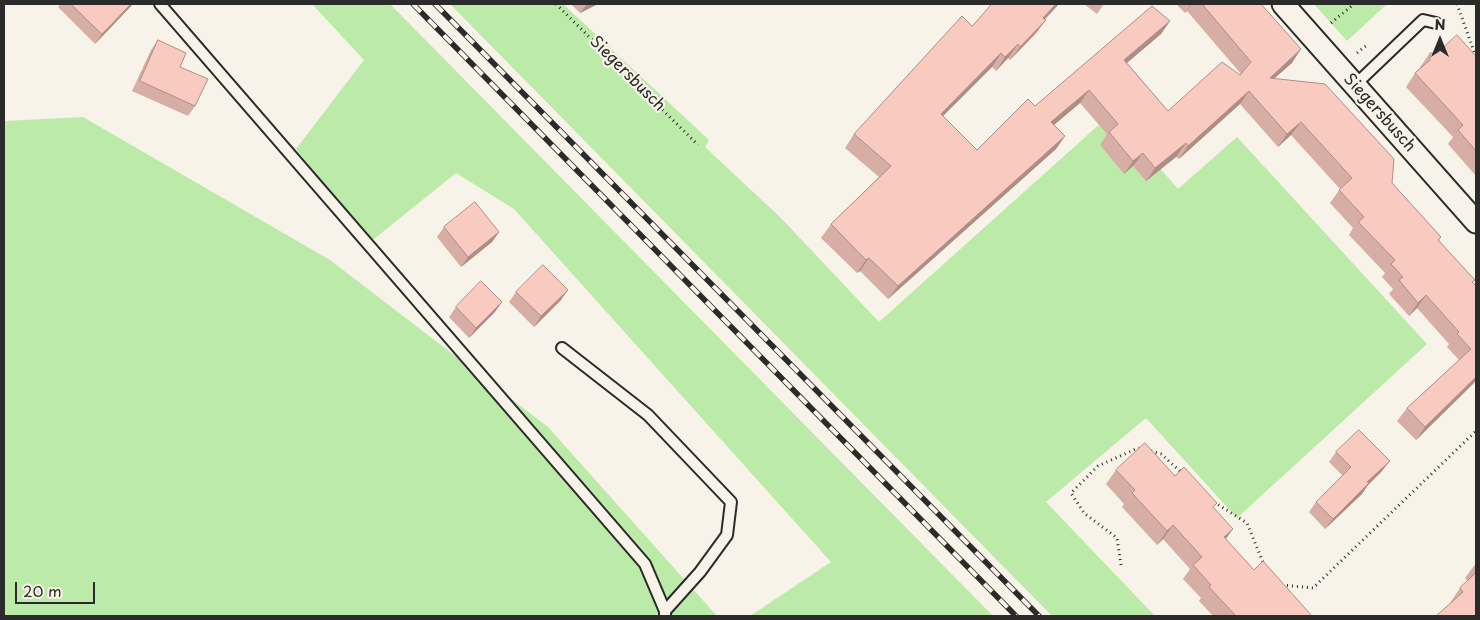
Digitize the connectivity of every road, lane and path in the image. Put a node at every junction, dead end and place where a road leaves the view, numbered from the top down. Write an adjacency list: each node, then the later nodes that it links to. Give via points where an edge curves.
1 (160, 4): 19 (lane, via 644,564)
2 (556, 4): 10 (path, Siegersbusch)
3 (1283, 4): 9 (street, Siegersbusch)
4 (1354, 4): 7 (path)
5 (1457, 4): 8 (path)
6 (1436, 23): 9 (lane, via 1423,20)
7 (1330, 24)
8 (1476, 57)
9 (1354, 86): 11 (street, Siegersbusch)
10 (698, 145)
11 (1476, 222)
12 (562, 348): 19 (lane, via 648,415 731,502 727,535)
13 (1476, 431): 18 (path, via 1313,588 1280,585)
14 (1186, 476): 16 (path, via 1161,454 1138,448 1098,466 1071,493 1084,513 1117,538)
15 (1212, 501): 17 (path, via 1247,523)
16 (1121, 565)
17 (1266, 570)
18 (1275, 580)
19 (665, 613)

